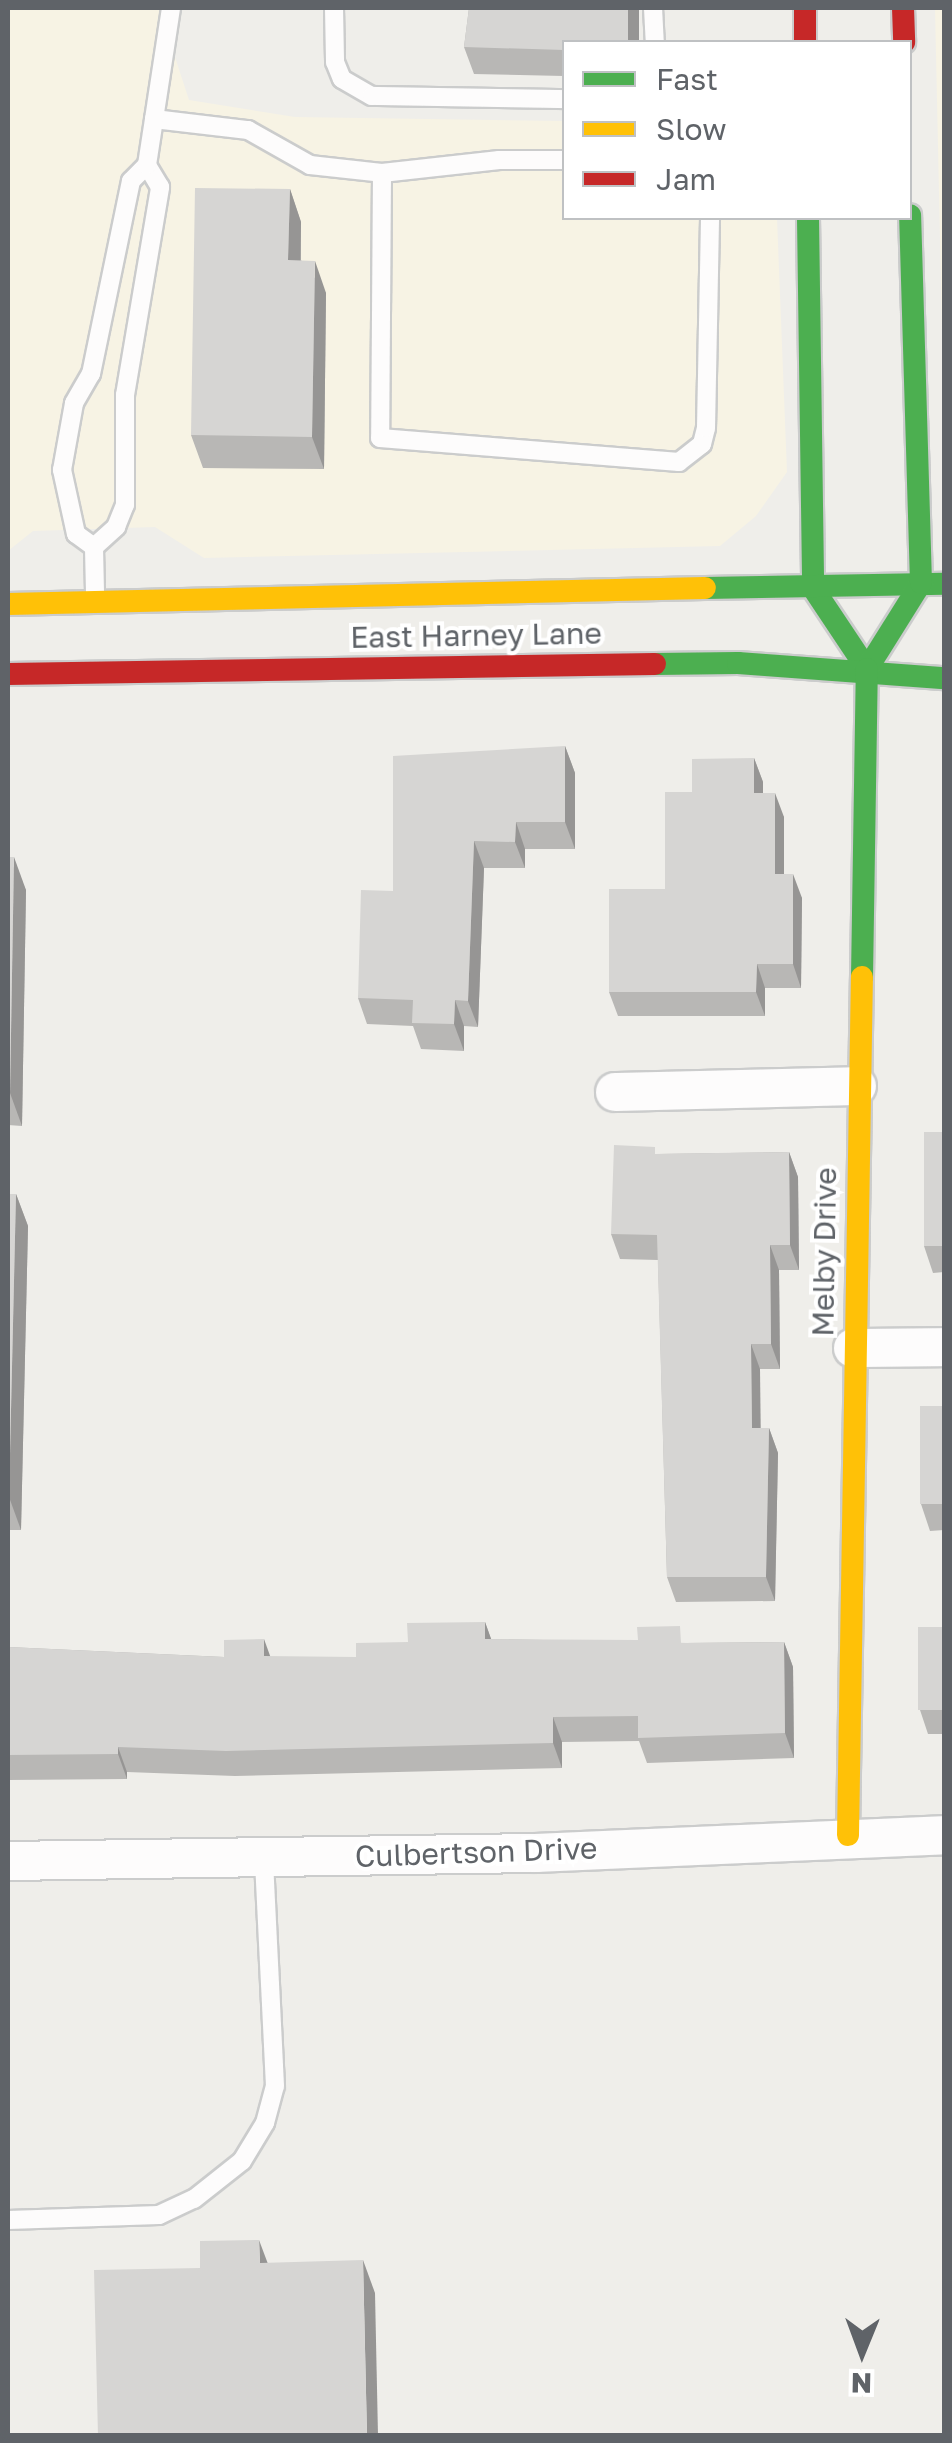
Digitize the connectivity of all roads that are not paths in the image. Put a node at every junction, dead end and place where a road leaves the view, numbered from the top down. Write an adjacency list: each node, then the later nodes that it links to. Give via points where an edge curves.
1 (171, 8): 10 (lane)
2 (334, 8): 9 (lane, via 334,62 342,79 372,96)
3 (653, 8): 6 (lane)
4 (804, 8): 7 (street)
5 (903, 8): 8 (street)
6 (655, 40)
7 (805, 40)
8 (904, 40)
9 (562, 99)
10 (154, 119): 12 (lane); 13 (lane, via 248,130 310,165)
11 (562, 160): 13 (lane)
12 (148, 165): 17 (lane, via 160,188 130,348 124,506 116,528); 17 (lane, via 131,181 91,374 74,403 62,470 76,534)
13 (382, 173): 14 (lane, via 380,438 679,462 702,444 706,428)
14 (710, 220)
15 (808, 220): 19 (street)
16 (910, 220): 18 (street)
17 (94, 546): 20 (lane)
18 (933, 584): 19 (street, East Harney Lane); 22 (street)
19 (814, 588): 20 (street, East Harney Lane); 22 (street)
20 (95, 598): 21 (street, East Harney Lane)
21 (8, 604)
22 (866, 669): 23 (street, East Harney Lane, via 738,663); 24 (street, East Harney Lane); 25 (street, Melby Drive)
23 (8, 674)
24 (944, 678)
25 (857, 1086): 26 (street); 28 (street, Melby Drive)
26 (615, 1092)
27 (944, 1347): 28 (street)
28 (853, 1348): 29 (street, Melby Drive)
29 (848, 1835): 30 (street, Culbertson Drive); 31 (street, Culbertson Drive, via 537,1853)
30 (944, 1835)
31 (264, 1857): 32 (street, Culbertson Drive); 33 (lane, via 274,2086 242,2161 194,2199 159,2215)
32 (8, 1861)
33 (8, 2220)

